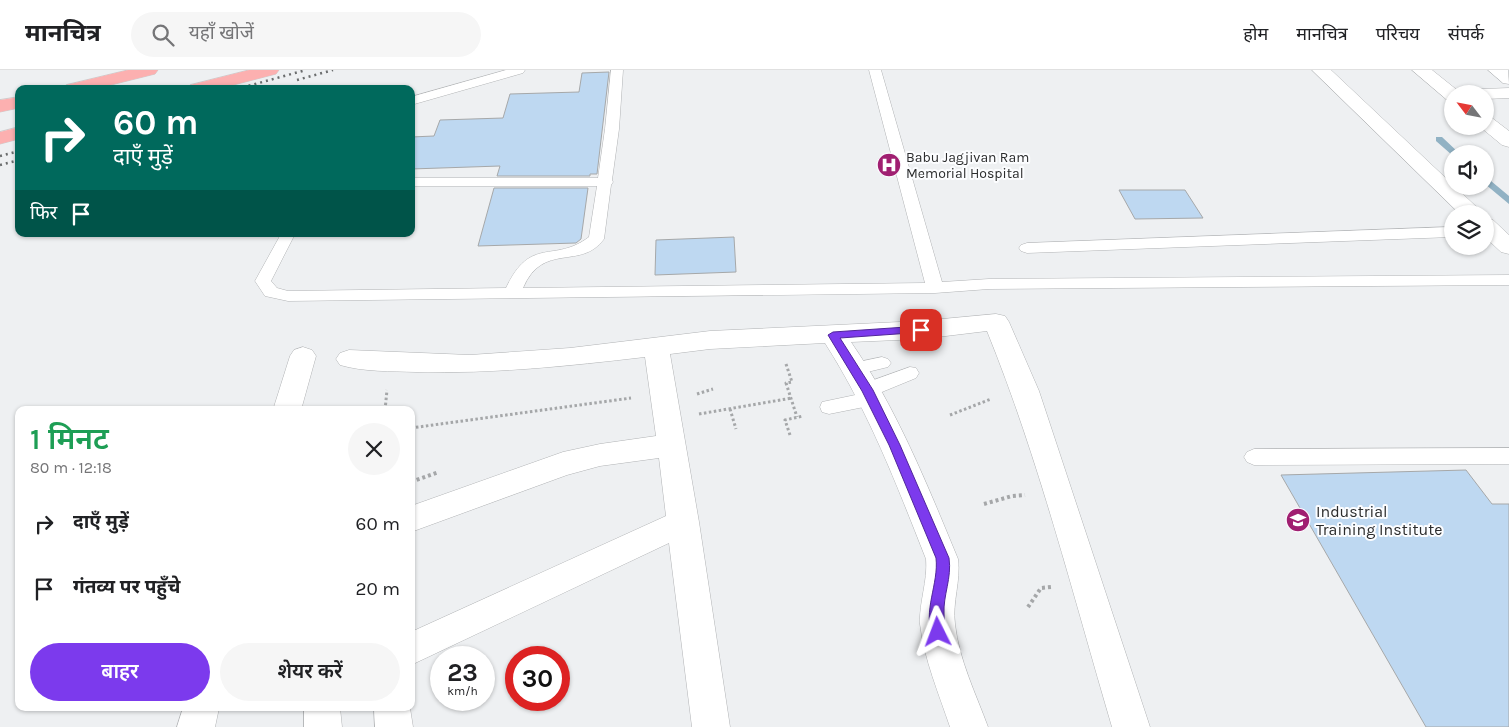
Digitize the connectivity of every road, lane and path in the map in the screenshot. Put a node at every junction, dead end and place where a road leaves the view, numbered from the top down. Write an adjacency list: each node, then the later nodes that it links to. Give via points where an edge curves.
1 (149, 70): 10 (highway)
2 (270, 70): 11 (highway)
3 (520, 70): 15 (lane)
4 (617, 70): 23 (lane)
5 (875, 70): 31 (lane)
6 (1322, 70): 24 (street)
7 (1421, 70): 12 (street)
8 (1497, 70): 9 (street)
9 (1509, 79)
10 (88, 85)
11 (212, 85)
12 (1444, 87)
13 (1494, 93): 14 (street)
14 (1509, 93)
15 (415, 100)
16 (15, 103): 17 (highway)
17 (0, 106)
18 (1494, 121): 21 (street)
19 (15, 134): 20 (highway)
20 (0, 138)
21 (1509, 141)
22 (415, 182): 23 (lane)
23 (606, 182): 32 (lane, via 596,239 574,253 532,262)
24 (1464, 205)
25 (1444, 232): 29 (lane)
26 (1494, 235): 28 (street)
27 (286, 237): 32 (lane, via 263,281 271,292 288,296)
28 (1509, 247)
29 (1028, 248)
30 (1509, 280): 31 (lane, via 989,284)
31 (935, 288): 32 (lane)
32 (512, 293)
33 (833, 335): 34 (street, via 723,339); 39 (street); 41 (street, via 924,335 996,322)
34 (656, 347): 36 (street, via 470,364); 47 (street)
35 (303, 356): 42 (street)
36 (349, 359)
37 (786, 362): 40 (path, via 792,382 786,383)
38 (910, 373): 39 (lane)
39 (869, 380): 43 (lane); 64 (street, via 942,558 944,572 937,611 938,632)
40 (792, 398): 44 (path); 46 (path)
41 (1027, 398): 45 (path, via 990,399); 52 (street)
42 (288, 406)
43 (829, 407)
44 (730, 409): 47 (path); 49 (path)
45 (950, 415)
46 (797, 417)
47 (668, 419): 48 (path); 54 (street, via 600,454 562,464); 55 (street)
48 (415, 428)
49 (736, 429)
50 (1509, 456): 51 (lane)
51 (1254, 457)
52 (1058, 492): 53 (path, via 1012,496); 65 (street)
53 (984, 504)
54 (415, 518)
55 (683, 522): 56 (street); 63 (street)
56 (415, 647)
57 (200, 711): 60 (street)
58 (322, 711): 61 (street)
59 (392, 711): 62 (street)
60 (196, 727)
61 (323, 727)
62 (394, 727)
63 (711, 727)
64 (969, 727)
65 (1132, 727)

